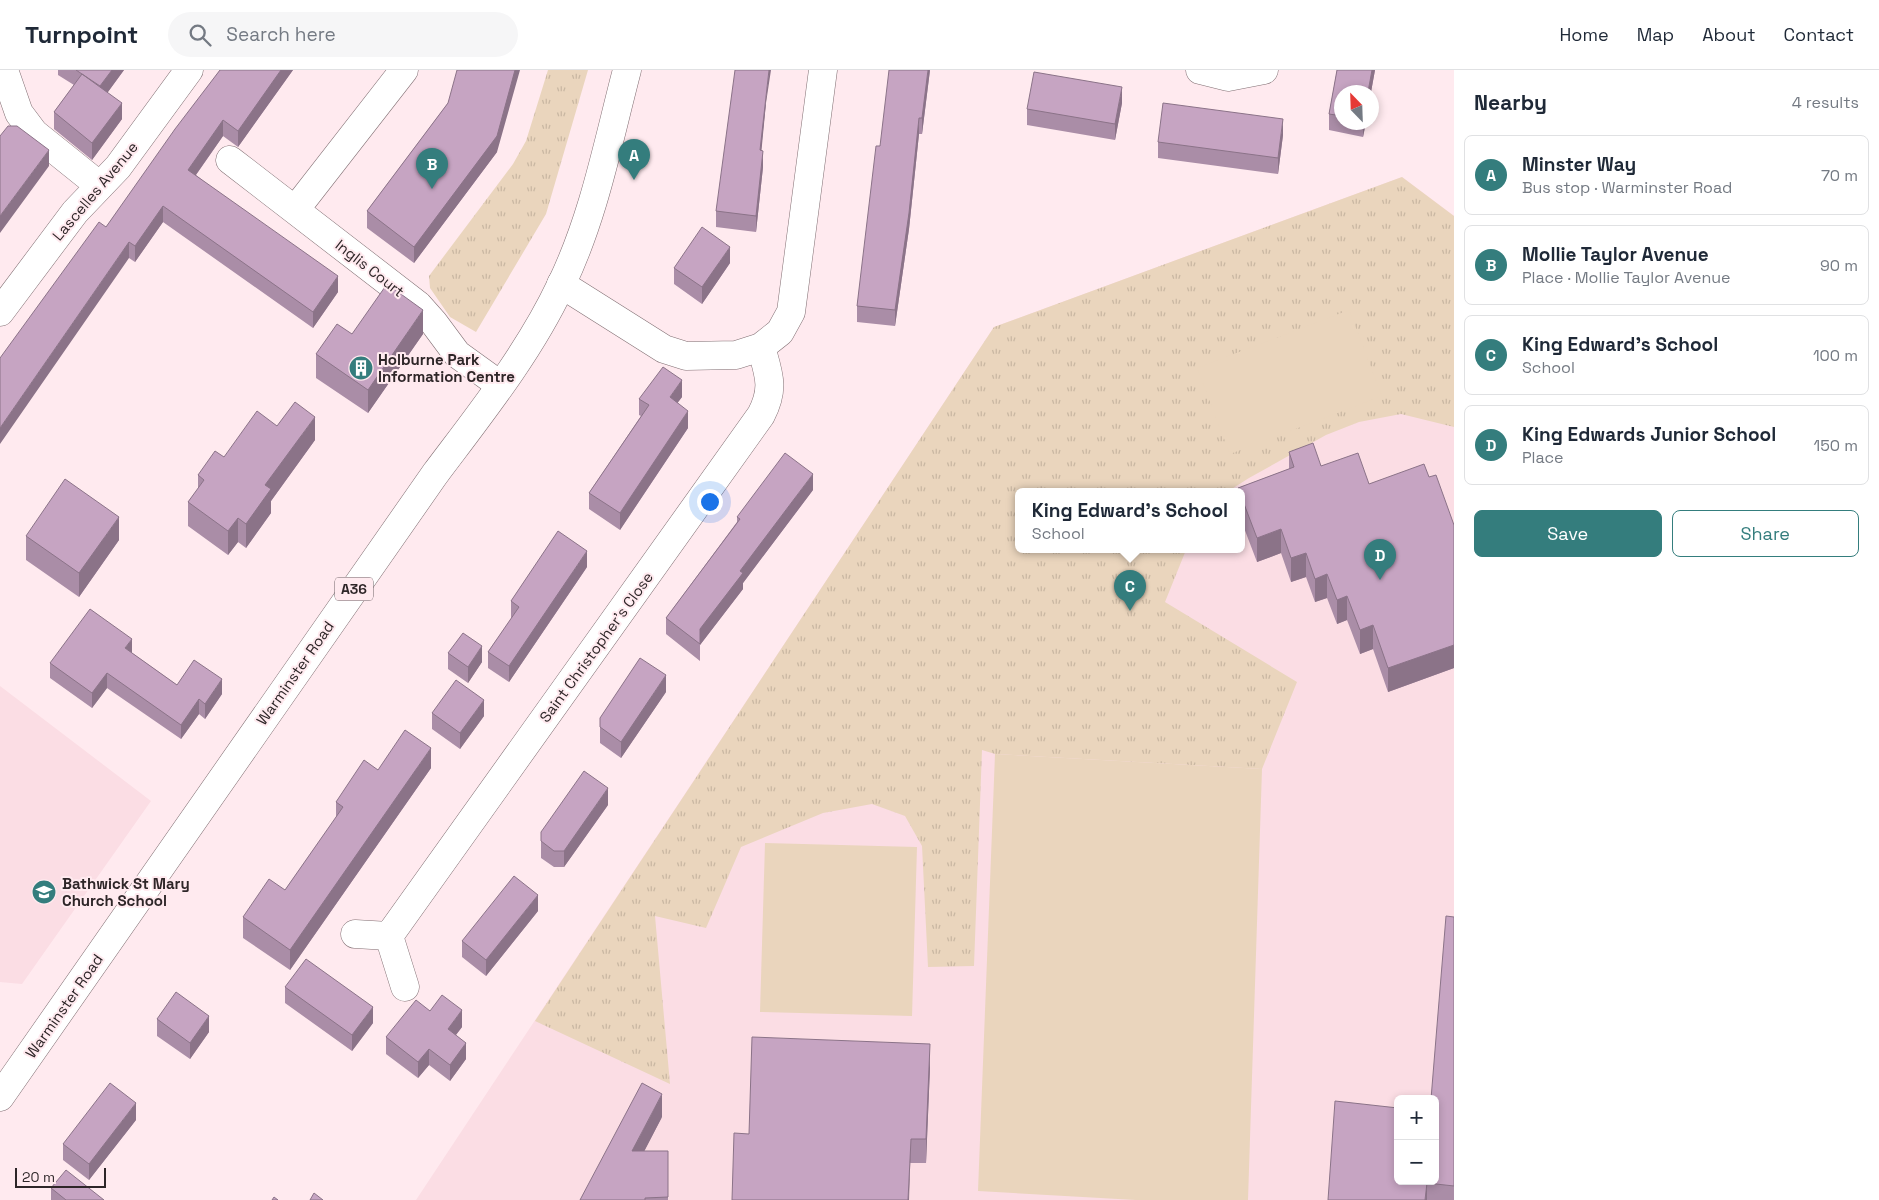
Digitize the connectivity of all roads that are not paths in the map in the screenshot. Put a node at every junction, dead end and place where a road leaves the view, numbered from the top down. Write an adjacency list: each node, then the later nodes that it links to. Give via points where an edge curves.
1 (4, 70): 9 (main road, via 20,113 34,134)
2 (189, 70): 9 (main road, Lascelles Avenue)
3 (404, 70): 10 (main road)
4 (627, 70): 11 (main road, Warminster Road / A36, via 590,214)
5 (823, 70): 13 (main road, via 791,312 780,332)
6 (1200, 70): 7 (main road, via 1228,77)
7 (1264, 70)
8 (230, 160): 10 (main road, Inglis Court)
9 (100, 186): 12 (main road, Lascelles Avenue, via 75,212)
10 (295, 210): 14 (main road, Inglis Court, via 418,305 457,354)
11 (561, 284): 13 (main road, via 671,352 686,356 736,355); 14 (main road, Warminster Road / A36, via 538,327)
12 (0, 312)
13 (761, 347): 16 (main road, Saint Christopher's Close, via 771,381 769,399 761,415)
14 (500, 385): 18 (main road, Warminster Road / A36)
15 (355, 934): 16 (main road)
16 (389, 936): 17 (main road)
17 (405, 987)
18 (0, 1097)

